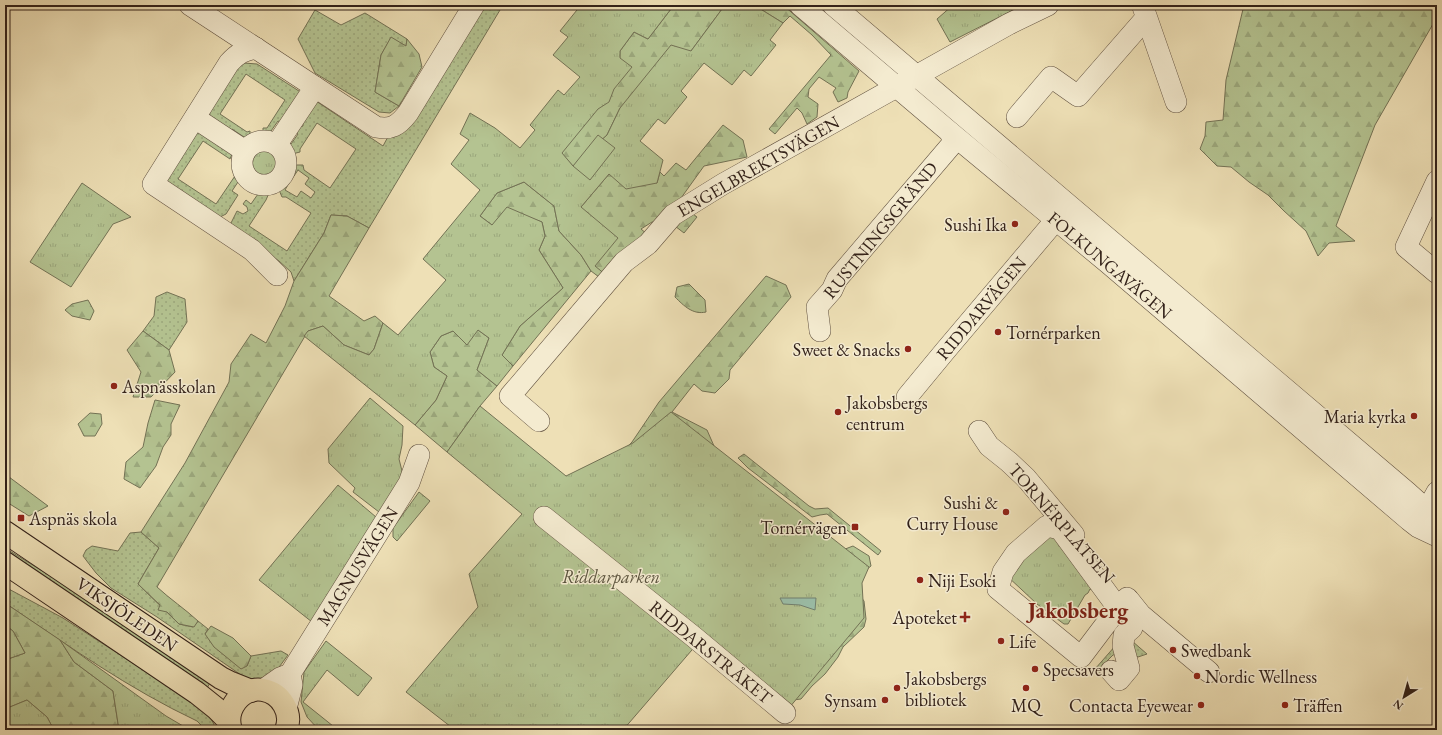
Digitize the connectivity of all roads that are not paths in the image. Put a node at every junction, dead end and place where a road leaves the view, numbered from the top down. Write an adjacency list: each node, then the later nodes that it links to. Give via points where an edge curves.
1 (190, 5): 7 (street)
2 (474, 5): 9 (street, via 408,113 402,121 392,127 376,127)
3 (800, 5): 10 (street, FOLKUNGAVÄGEN)
4 (833, 5): 8 (street, FOLKUNGAVÄGEN)
5 (1048, 5): 8 (street, ENGELBREKTSVÄGEN)
6 (1144, 11): 11 (street); 12 (street, via 1078,96 1051,77)
7 (256, 48): 9 (street); 13 (street, via 246,50 229,63)
8 (917, 76): 10 (street, ENGELBREKTSVÄGEN); 18 (street, FOLKUNGAVÄGEN)
9 (315, 87): 15 (street)
10 (897, 87): 14 (street, FOLKUNGAVÄGEN); 23 (street, ENGELBREKTSVÄGEN, via 723,184 673,215 648,244 624,262 510,396)
11 (1176, 102)
12 (1018, 117)
13 (195, 118): 16 (street); 20 (street, via 153,184 252,250)
14 (951, 133): 18 (street, FOLKUNGAVÄGEN); 21 (street, RUSTNINGSGRÄND, via 952,143 837,279 832,290 818,307)
15 (277, 144): 16 (street, via 260,141); 16 (street, via 287,162 281,178 268,185 260,185 245,175 242,161)
16 (245, 151)
17 (1437, 181): 19 (street, via 1406,247)
18 (1062, 212): 22 (street, RIDDARVÄGEN); 26 (street, FOLKUNGAVÄGEN)
19 (1437, 273)
20 (277, 275)
21 (820, 331)
22 (907, 397)
23 (539, 420)
24 (979, 431): 31 (street, TORNÉRPLATSEN, via 989,446 1026,478)
25 (419, 456): 34 (street, MAGNUSVÄGEN, via 409,483)
26 (1430, 512): 29 (street, FOLKUNGAVÄGEN)
27 (544, 517): 36 (street, RIDDARSTRÅKET)
28 (5, 532): 35 (main road, VIKSJÖLEDEN, via 221,678)
29 (1437, 536)
30 (5, 563): 38 (main road, VIKSJÖLEDEN, via 197,693 217,709)
31 (1122, 603): 31 (street, TORNÉRPLATSEN, via 1081,657 998,589 1003,572 1016,553 1047,526 1060,529); 32 (street, TORNÉRPLATSEN, via 1134,615 1132,628 1124,635 1123,640 1129,668 1119,680); 33 (street, TORNÉRPLATSEN, via 1141,615)
32 (1111, 670)
33 (1209, 672)
34 (290, 674): 35 (street); 37 (street)
35 (257, 690): 37 (main road, VIKSJÖLEDEN, via 274,694 282,702); 38 (main road, via 244,694 235,702 230,713)
36 (785, 713)
37 (290, 722)
38 (230, 726)

